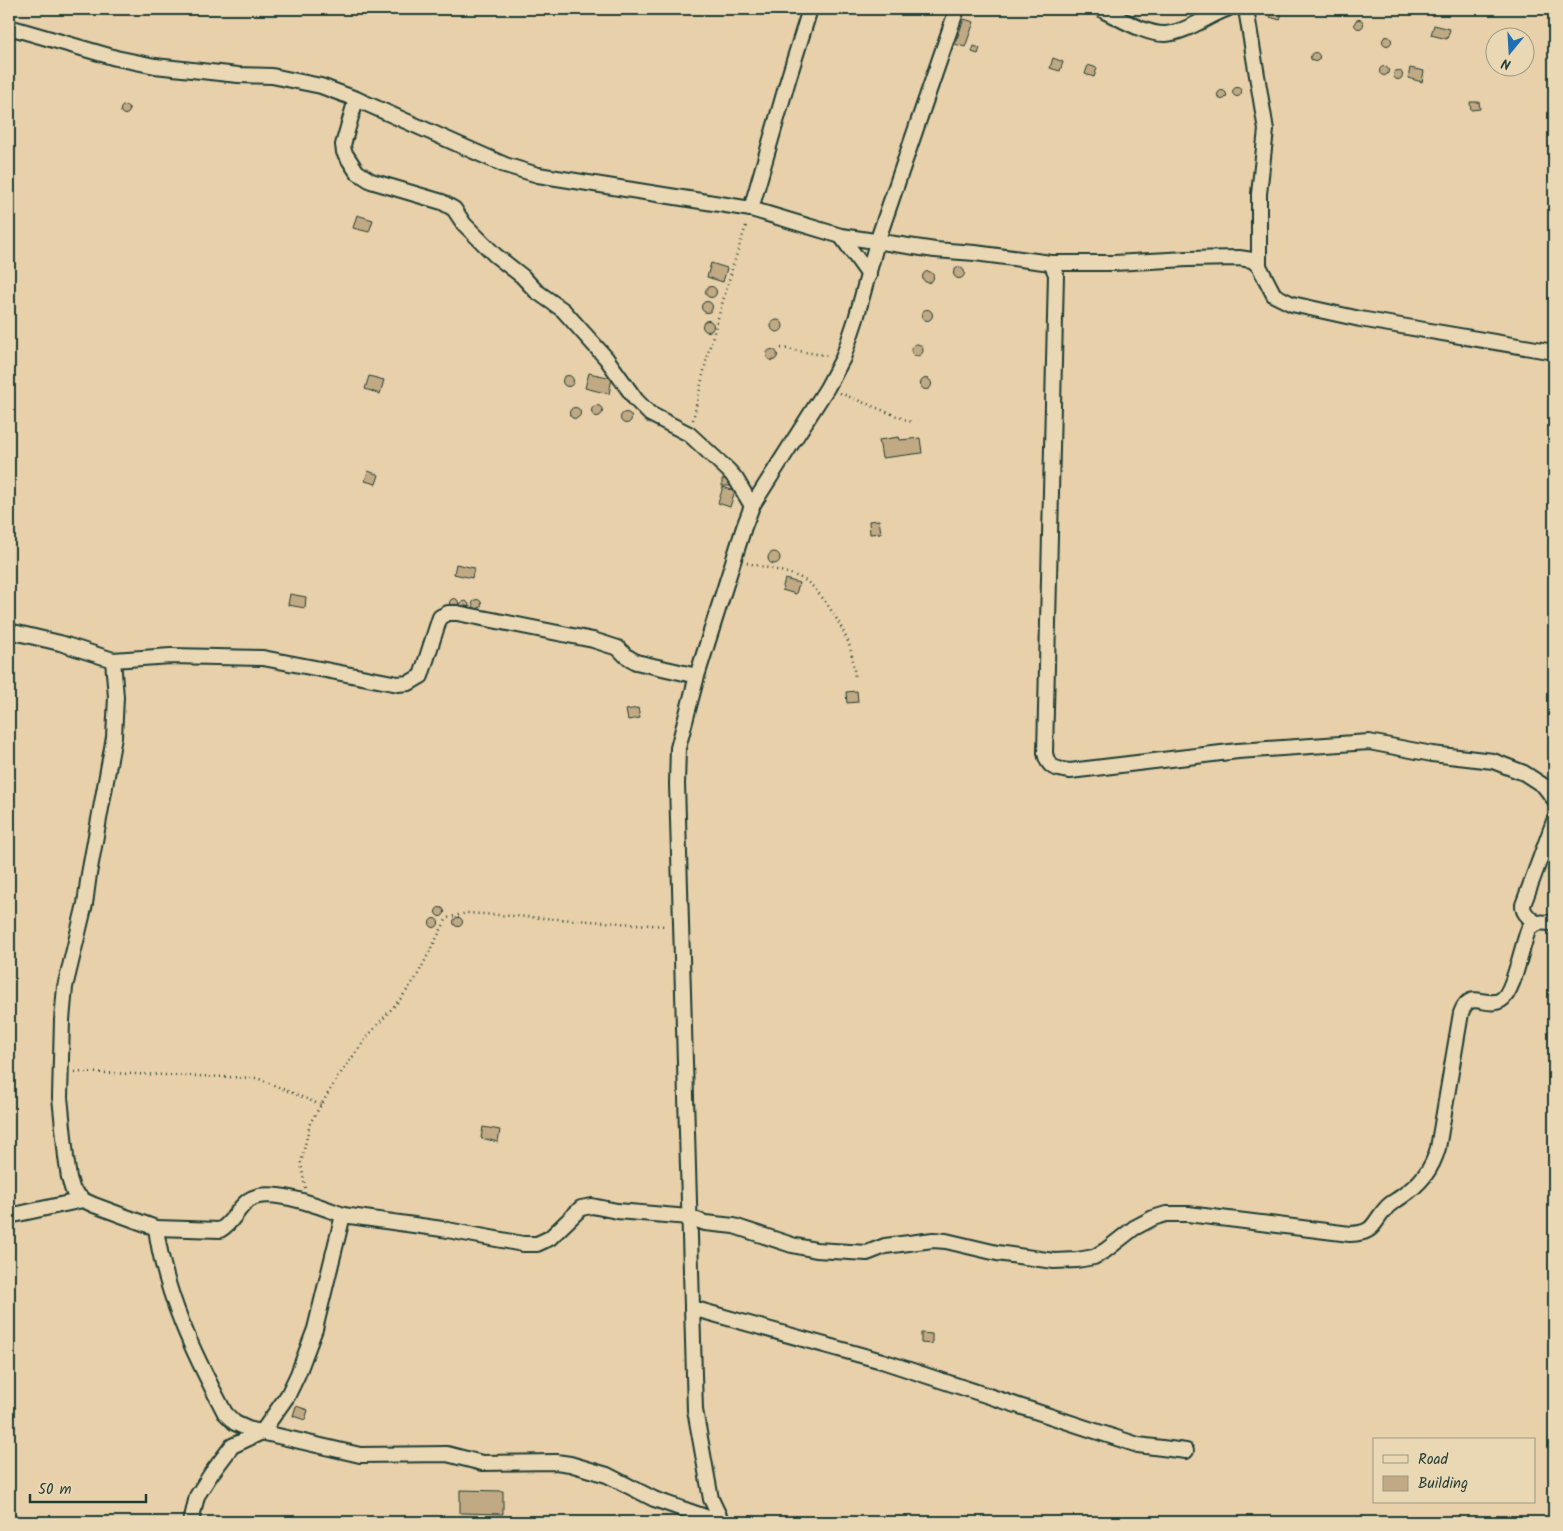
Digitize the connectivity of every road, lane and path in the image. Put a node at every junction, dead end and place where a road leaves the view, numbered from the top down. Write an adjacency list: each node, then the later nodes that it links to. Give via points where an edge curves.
1 (810, 9): 8 (street)
2 (957, 9): 10 (street)
3 (1102, 9): 4 (street, via 1136,26 1165,34)
4 (1227, 9)
5 (1246, 9): 12 (street, via 1266,130 1259,194)
6 (9, 27): 7 (street, via 116,58 238,76 272,76 321,86)
7 (356, 99): 8 (street, via 506,165 538,175); 19 (street, via 343,145 357,172 371,181 449,205 464,224 536,292 563,310 650,414)
8 (751, 210): 9 (street); 19 (path, via 732,266)
9 (841, 236): 10 (street); 13 (street)
10 (877, 242): 11 (street); 13 (street)
11 (1051, 263): 12 (street, via 1239,258 1252,260); 26 (street, via 1056,274 1047,762 1052,767 1070,771 1238,751 1369,742 1493,761 1524,773 1544,786)
12 (1259, 266): 15 (street, via 1274,295 1292,304 1360,319)
13 (869, 275): 16 (street)
14 (781, 348): 16 (path)
15 (1554, 352)
16 (843, 358): 17 (street)
17 (828, 388): 18 (path); 20 (street)
18 (914, 423)
19 (689, 434): 20 (street, via 736,479)
20 (752, 506): 21 (street)
21 (734, 558): 24 (street); 25 (path, via 805,581 838,621 851,651)
22 (9, 631): 23 (street)
23 (113, 660): 24 (street, via 171,656 263,658 398,684 408,683 421,676 440,617 457,613 593,640 618,648 636,662); 31 (street, via 116,697 114,737 85,904 65,987)
24 (697, 676): 30 (street, via 678,748)
25 (855, 678)
26 (1554, 799)
27 (1554, 821): 28 (street, via 1523,905 1526,915)
28 (1536, 923): 29 (street); 37 (street, via 1525,937 1511,987 1502,1000 1470,1001 1461,1013 1434,1161 1420,1182 1389,1205 1369,1231 1362,1234 1166,1214 1134,1228 1094,1257 1054,1261 997,1254 933,1240 885,1246 868,1253 816,1250 734,1226 705,1223)
29 (1554, 924)
30 (681, 927): 32 (path, via 467,912 447,918 416,978 367,1037); 37 (street)
31 (60, 1071): 32 (path, via 257,1078); 33 (street, via 69,1178 74,1191)
32 (321, 1105): 34 (path, via 310,1123 301,1163)
33 (83, 1200): 36 (street); 38 (street)
34 (308, 1202): 35 (street); 38 (street, via 264,1194 247,1202 228,1226 220,1230)
35 (343, 1215): 37 (street, via 530,1244 550,1238 572,1215 586,1207); 40 (street, via 315,1329 288,1395)
36 (9, 1216)
37 (689, 1217): 39 (street)
38 (156, 1228): 40 (street, via 159,1255 169,1290 216,1397 235,1423)
39 (692, 1308): 41 (street, via 882,1361 1138,1445); 43 (street, via 695,1410 711,1499)
40 (262, 1432): 42 (street, via 232,1446 197,1496); 43 (street, via 360,1455 447,1454 482,1463 570,1464 607,1475 654,1499)
41 (1186, 1451)
42 (191, 1522)
43 (721, 1522)

